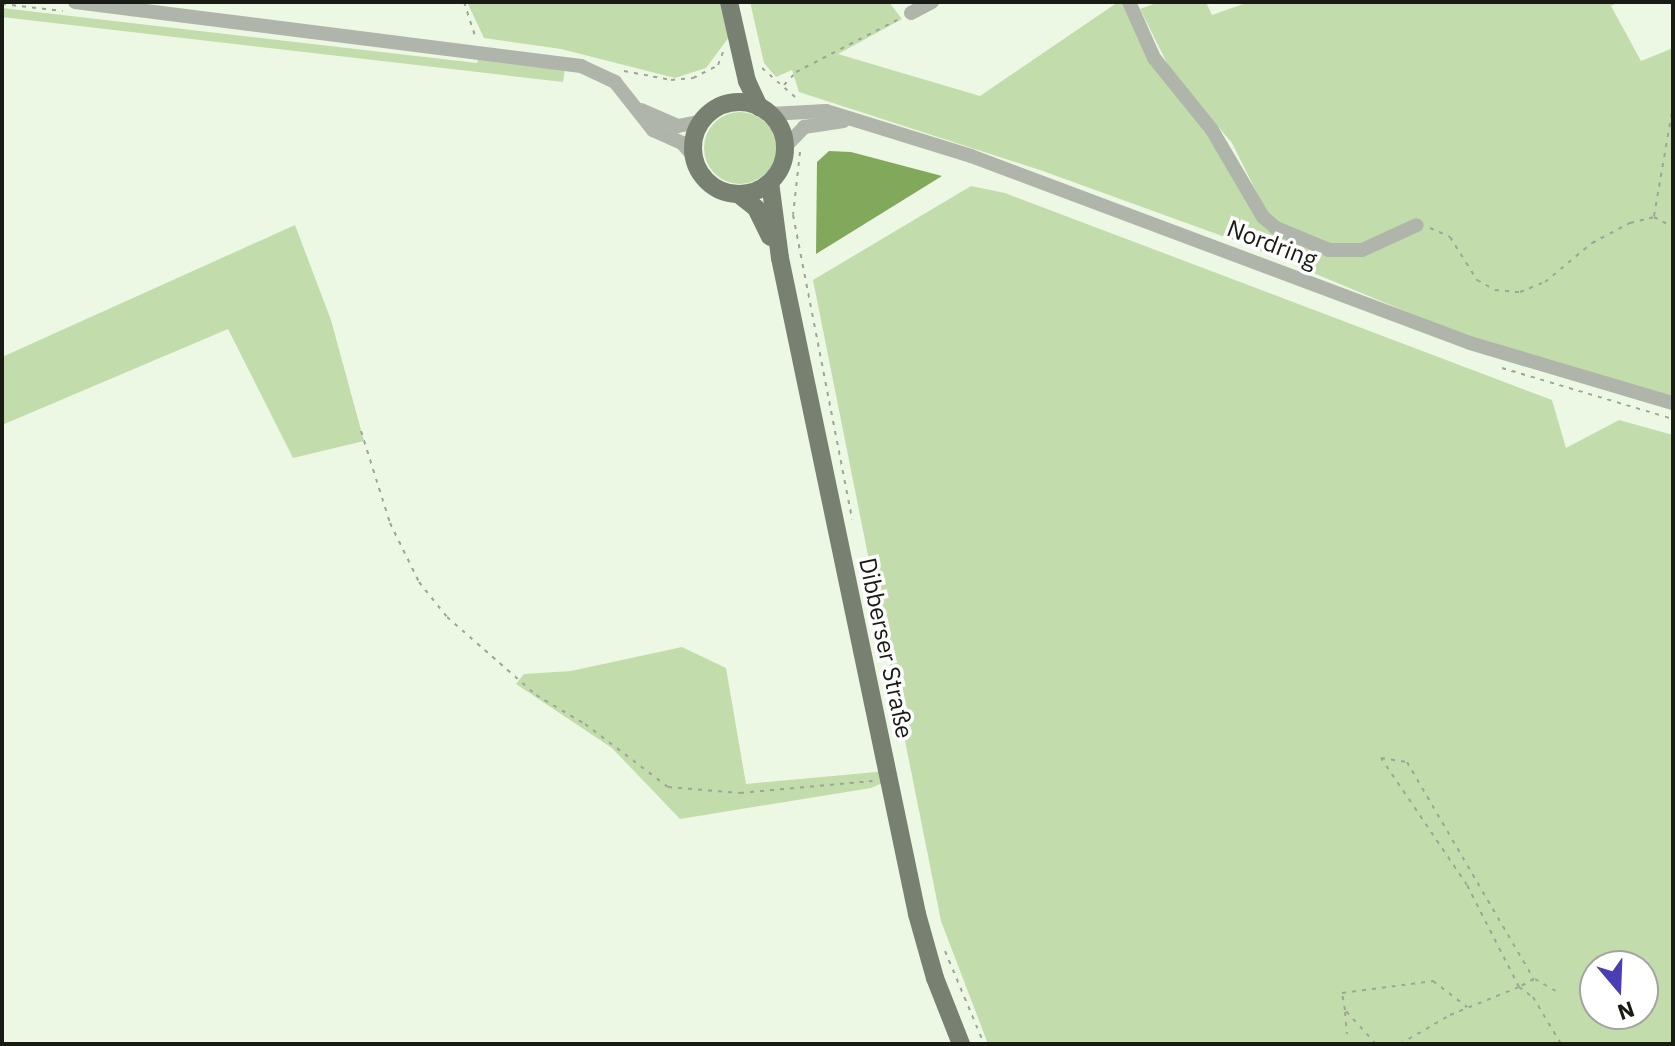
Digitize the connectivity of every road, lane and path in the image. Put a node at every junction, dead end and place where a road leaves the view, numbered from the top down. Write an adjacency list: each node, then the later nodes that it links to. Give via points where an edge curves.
1 (75, 2): 8 (street)
2 (464, 2): 8 (path, via 475,26)
3 (729, 2): 7 (main road)
4 (932, 2): 6 (street)
5 (1129, 2): 24 (street, via 1154,58 1212,130 1263,217 1276,228 1329,250 1362,250)
6 (911, 13): 11 (path, via 796,72)
7 (730, 42): 10 (path, via 718,65 693,78 671,80); 12 (main road, via 735,81); 16 (main road)
8 (473, 49): 15 (street, via 591,69 615,82)
9 (759, 63): 11 (path)
10 (614, 69)
11 (784, 85): 14 (path)
12 (725, 105): 16 (main road); 17 (main road)
13 (1673, 106): 23 (path)
14 (798, 107)
15 (641, 110): 17 (street, via 672,125); 20 (street, via 653,130 682,143)
16 (764, 110): 18 (street, Nordring, via 819,110); 19 (main road)
17 (703, 121): 20 (main road)
18 (856, 122): 19 (street, Nordring, via 809,125); 27 (street, Nordring, via 1047,181 1470,343)
19 (794, 147): 21 (main road); 29 (path, via 793,215)
20 (694, 157): 22 (main road, via 710,183)
21 (770, 182): 22 (main road); 26 (main road, Dibberser Straße)
22 (738, 194): 26 (main road, Dibberser Straße, via 756,208)
23 (1654, 217): 24 (path, via 1592,243 1545,282 1520,292 1495,290 1477,280 1450,237); 25 (path)
24 (1417, 225)
25 (1673, 227)
26 (780, 258): 30 (main road, Dibberser Straße)
27 (1673, 403)
28 (361, 431): 30 (path, via 390,523 419,582 447,617 536,695 585,724 668,787 740,793)
29 (853, 524)
30 (889, 780): 38 (main road, Dibberser Straße, via 931,966)
31 (942, 942): 39 (path)
32 (1534, 979): 33 (path); 33 (path, via 1407,762 1381,758 1467,885); 34 (path)
33 (1519, 987): 35 (path); 42 (path, via 1533,997)
34 (1561, 994)
35 (1468, 1008): 36 (path, via 1433,981 1342,993); 41 (path)
36 (1345, 1010): 37 (path); 40 (path)
37 (1347, 1034)
38 (961, 1044)
39 (984, 1044)
40 (1376, 1044)
41 (1400, 1044)
42 (1561, 1044)

